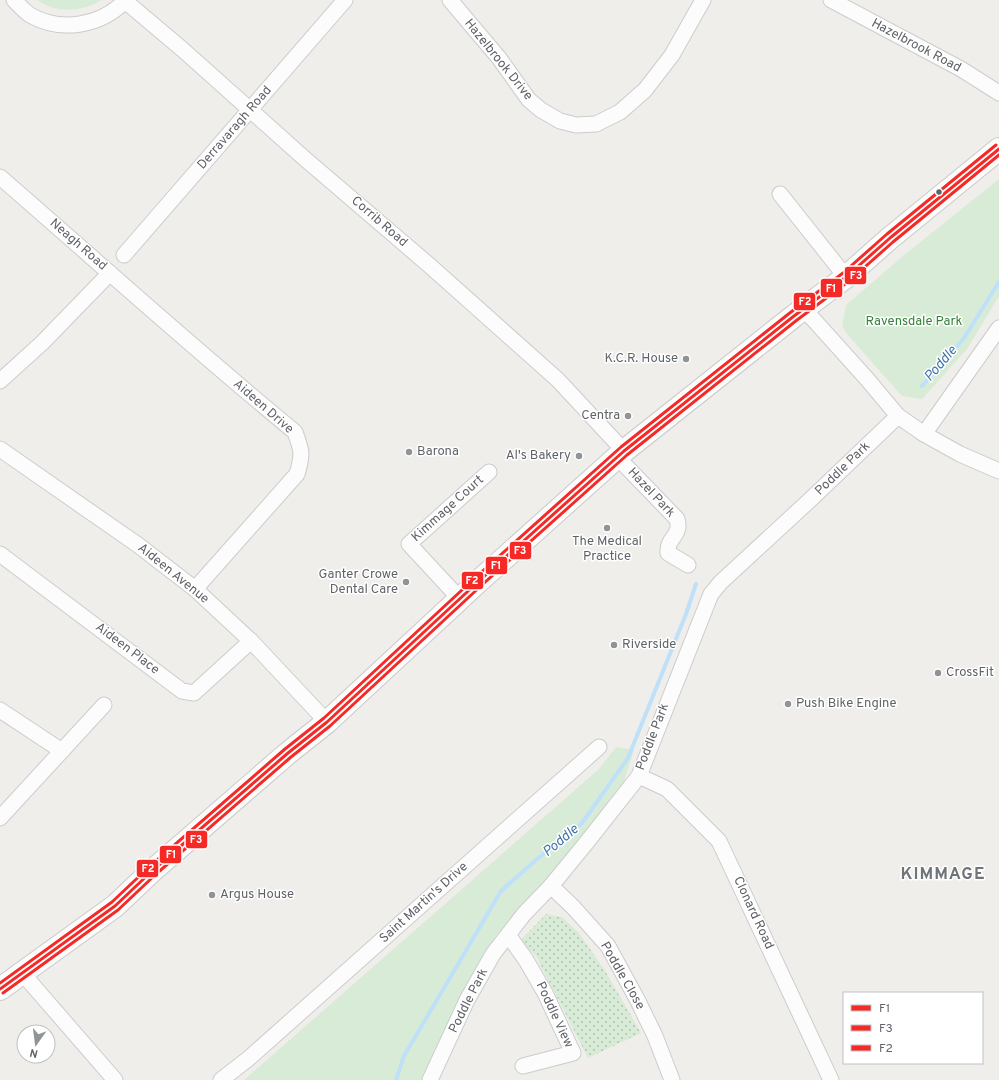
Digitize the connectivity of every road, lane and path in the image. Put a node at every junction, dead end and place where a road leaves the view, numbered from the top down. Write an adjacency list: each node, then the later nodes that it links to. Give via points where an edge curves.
1 (14, 0): 6 (street, Corrib Road, via 29,14 53,24 80,25 104,17)
2 (345, 0): 8 (street, Derravaragh Road)
3 (450, 0): 4 (street, Hazelbrook Drive, via 499,58 529,100 560,121 576,125 596,124 620,112 644,90 672,55)
4 (703, 0)
5 (831, 0): 7 (street, Hazelbrook Road, via 961,70)
6 (126, 1): 8 (street, Corrib Road)
7 (999, 94)
8 (251, 110): 12 (street, Derravaragh Road); 22 (street, Corrib Road, via 558,380)
9 (999, 149): 14 (main road)
10 (0, 177): 13 (street, Neagh Road)
11 (780, 194): 14 (street)
12 (124, 255)
13 (110, 273): 16 (street, Neagh Road); 18 (street, via 42,343)
14 (846, 277): 15 (main road)
15 (804, 309): 19 (street); 22 (main road)
16 (155, 314): 27 (street, Aideen Drive, via 295,432 302,457 297,474)
17 (999, 328): 20 (street)
18 (0, 381)
19 (898, 416): 20 (street); 35 (street, Poddle Park, via 711,594)
20 (924, 434): 23 (street, via 960,454)
21 (1, 453): 27 (street, Aideen Avenue, via 138,546)
22 (621, 454): 26 (street, Hazel Park, via 676,519 678,531 668,545 668,553); 28 (main road)
23 (999, 471)
24 (489, 472): 28 (street, Kimmage Court, via 409,544)
25 (0, 554): 29 (street, Aideen Place, via 182,691 194,693)
26 (688, 565)
27 (195, 589): 29 (street, Aideen Avenue)
28 (460, 599): 32 (main road)
29 (251, 641): 32 (street, Aideen Avenue)
30 (104, 705): 34 (street)
31 (0, 710): 34 (street)
32 (326, 722): 39 (main road, via 114,906)
33 (599, 747): 43 (street, Saint Martin's Drive, via 248,1059)
34 (62, 751): 36 (street)
35 (639, 776): 37 (street, Poddle Park); 46 (street, Clonard Road, via 667,789 719,841)
36 (0, 818)
37 (551, 886): 38 (street, Poddle Park); 45 (street, Poddle Close, via 608,946 655,1036)
38 (508, 935): 41 (street, Poddle View, via 545,993 573,1053); 44 (street, Poddle Park, via 493,954 467,1000)
39 (22, 974): 40 (main road); 42 (street)
40 (0, 989)
41 (523, 1066)
42 (115, 1080)
43 (221, 1080)
44 (430, 1080)
45 (672, 1080)
46 (831, 1080)

